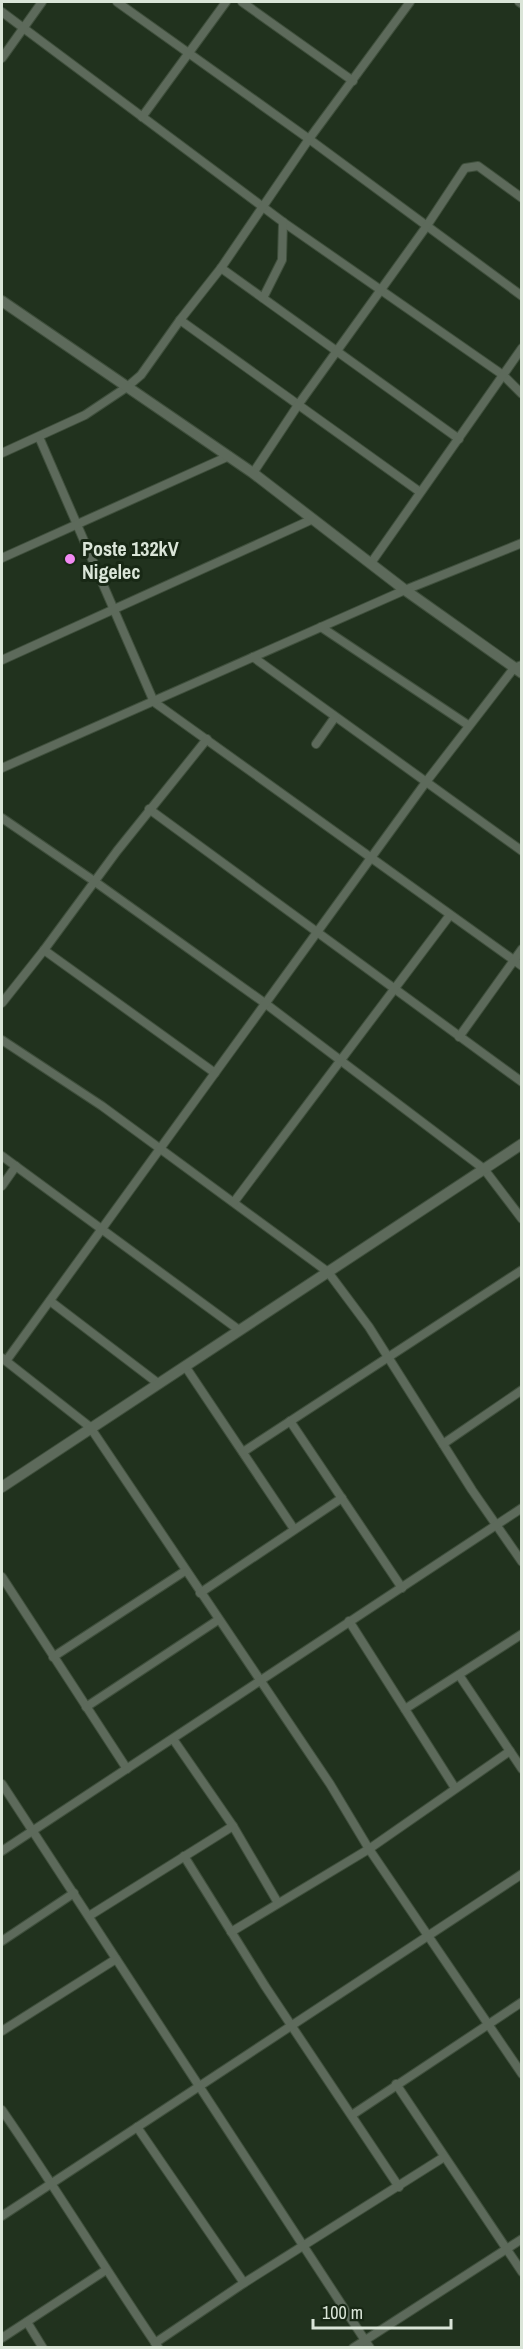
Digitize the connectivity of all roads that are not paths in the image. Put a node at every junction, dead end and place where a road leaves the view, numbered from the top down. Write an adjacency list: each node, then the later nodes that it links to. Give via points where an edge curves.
1 (42, 2): 7 (street)
2 (117, 2): 8 (street)
3 (226, 2): 8 (street)
4 (242, 2): 10 (street)
5 (410, 2): 10 (street)
6 (2, 12): 7 (street)
7 (24, 27): 9 (street); 11 (street)
8 (190, 52): 11 (street); 12 (street)
9 (2, 58)
10 (353, 81): 12 (street)
11 (142, 117): 14 (street)
12 (309, 139): 14 (street); 16 (street)
13 (522, 198): 16 (street, via 478,166 469,166)
14 (262, 206): 15 (street); 17 (street)
15 (283, 222): 18 (street); 20 (street, via 282,260)
16 (426, 227): 18 (street); 19 (street)
17 (221, 268): 20 (street); 22 (street)
18 (381, 290): 24 (street); 25 (street)
19 (522, 296)
20 (263, 298): 24 (street)
21 (2, 301): 26 (street)
22 (180, 320): 26 (street, via 146,368); 28 (street)
23 (522, 348): 25 (street)
24 (337, 352): 28 (street); 30 (street)
25 (502, 375): 27 (street); 30 (street)
26 (127, 387): 29 (street, via 85,415); 32 (street)
27 (522, 394)
28 (298, 405): 33 (street); 34 (street)
29 (39, 437): 31 (street); 36 (street)
30 (459, 439): 34 (street)
31 (2, 453)
32 (229, 456): 33 (street); 36 (street)
33 (253, 473): 35 (street)
34 (420, 492): 39 (street)
35 (314, 519): 39 (street); 41 (street)
36 (78, 524): 38 (street); 41 (street)
37 (522, 543): 40 (street)
38 (2, 558)
39 (370, 563): 40 (street)
40 (405, 590): 42 (street); 45 (street)
41 (114, 610): 44 (street); 46 (street)
42 (321, 627): 43 (street); 48 (street)
43 (253, 657): 46 (street); 47 (street)
44 (2, 660)
45 (519, 669): 48 (street)
46 (154, 702): 49 (street); 51 (street)
47 (335, 717): 50 (street); 52 (street)
48 (468, 725): 52 (street)
49 (207, 739): 53 (street); 56 (street)
50 (316, 744)
51 (2, 768)
52 (426, 782): 55 (street); 56 (street)
53 (149, 809): 57 (street); 59 (street)
54 (2, 818): 57 (street)
55 (522, 851)
56 (371, 858): 58 (street); 59 (street)
57 (94, 881): 61 (street); 66 (street)
58 (450, 915): 62 (street); 64 (street)
59 (317, 933): 64 (street); 66 (street)
60 (522, 949): 62 (street)
61 (44, 950): 65 (street); 70 (street)
62 (513, 960): 63 (street); 67 (street)
63 (522, 966)
64 (394, 990): 67 (street); 69 (street)
65 (2, 1003)
66 (266, 1004): 69 (street); 70 (street)
67 (459, 1037): 71 (street)
68 (2, 1040): 73 (street)
69 (340, 1061): 76 (street); 78 (street)
70 (215, 1073): 73 (street)
71 (522, 1082)
72 (522, 1144): 76 (street)
73 (159, 1148): 78 (street); 80 (street)
74 (2, 1156): 75 (street)
75 (16, 1166): 77 (street); 80 (street)
76 (484, 1169): 79 (street); 82 (street)
77 (2, 1186)
78 (234, 1202): 82 (street)
79 (522, 1219)
80 (102, 1230): 83 (street); 84 (street)
81 (522, 1270): 85 (street)
82 (328, 1272): 84 (street); 85 (street)
83 (50, 1301): 86 (street); 88 (street)
84 (239, 1330): 87 (street)
85 (387, 1358): 90 (street); 92 (street)
86 (4, 1360): 91 (street)
87 (185, 1366): 88 (street); 93 (street)
88 (159, 1384): 91 (street)
89 (522, 1390): 92 (street)
90 (290, 1421): 93 (street); 95 (street)
91 (90, 1427): 94 (street); 100 (street)
92 (443, 1444): 97 (street)
93 (243, 1452): 98 (street)
94 (2, 1487)
95 (342, 1498): 98 (street); 102 (street)
96 (522, 1508): 97 (street)
97 (497, 1525): 99 (street); 102 (street)
98 (294, 1529): 103 (street)
99 (522, 1562)
100 (185, 1571): 103 (street); 107 (street)
101 (2, 1578): 107 (street)
102 (402, 1588): 105 (street)
103 (200, 1593): 104 (street)
104 (218, 1620): 109 (street); 110 (street)
105 (349, 1621): 109 (street); 111 (street)
106 (522, 1634): 108 (street)
107 (53, 1657): 110 (street)
108 (459, 1675): 111 (street); 113 (street)
109 (259, 1681): 112 (street); 120 (street)
110 (86, 1707): 114 (street)
111 (405, 1709): 117 (street)
112 (173, 1739): 114 (street); 118 (street)
113 (510, 1751): 115 (street); 117 (street)
114 (127, 1769): 119 (street)
115 (522, 1769)
116 (2, 1784): 119 (street)
117 (455, 1788): 120 (street)
118 (233, 1826): 122 (street); 125 (street)
119 (33, 1830): 121 (street); 124 (street)
120 (369, 1849): 125 (street); 128 (street)
121 (2, 1851)
122 (184, 1857): 126 (street); 127 (street)
123 (522, 1874): 128 (street)
124 (75, 1893): 126 (street); 129 (street)
125 (278, 1903): 127 (street)
126 (89, 1916): 130 (street)
127 (231, 1932): 133 (street)
128 (429, 1935): 132 (street); 133 (street)
129 (2, 1941)
130 (116, 1959): 134 (street); 137 (street)
131 (522, 2002): 132 (street)
132 (488, 2024): 135 (street); 136 (street)
133 (292, 2025): 137 (street); 139 (street)
134 (2, 2031)
135 (522, 2074)
136 (396, 2084): 139 (street); 141 (street)
137 (198, 2086): 140 (street); 146 (street)
138 (2, 2110): 142 (street)
139 (352, 2115): 143 (street)
140 (137, 2127): 142 (street); 150 (street)
141 (444, 2157): 143 (street); 147 (street)
142 (52, 2182): 144 (street); 148 (street)
143 (399, 2187): 146 (street)
144 (2, 2216)
145 (522, 2239): 147 (street)
146 (305, 2246): 150 (street); 153 (street)
147 (506, 2249): 149 (street); 153 (street)
148 (106, 2270): 151 (street); 154 (street)
149 (522, 2272)
150 (244, 2283): 154 (street)
151 (27, 2322): 152 (street); 155 (street)
152 (2, 2338)
153 (367, 2344): 156 (street)
154 (157, 2345)
155 (43, 2348)
156 (353, 2348)

